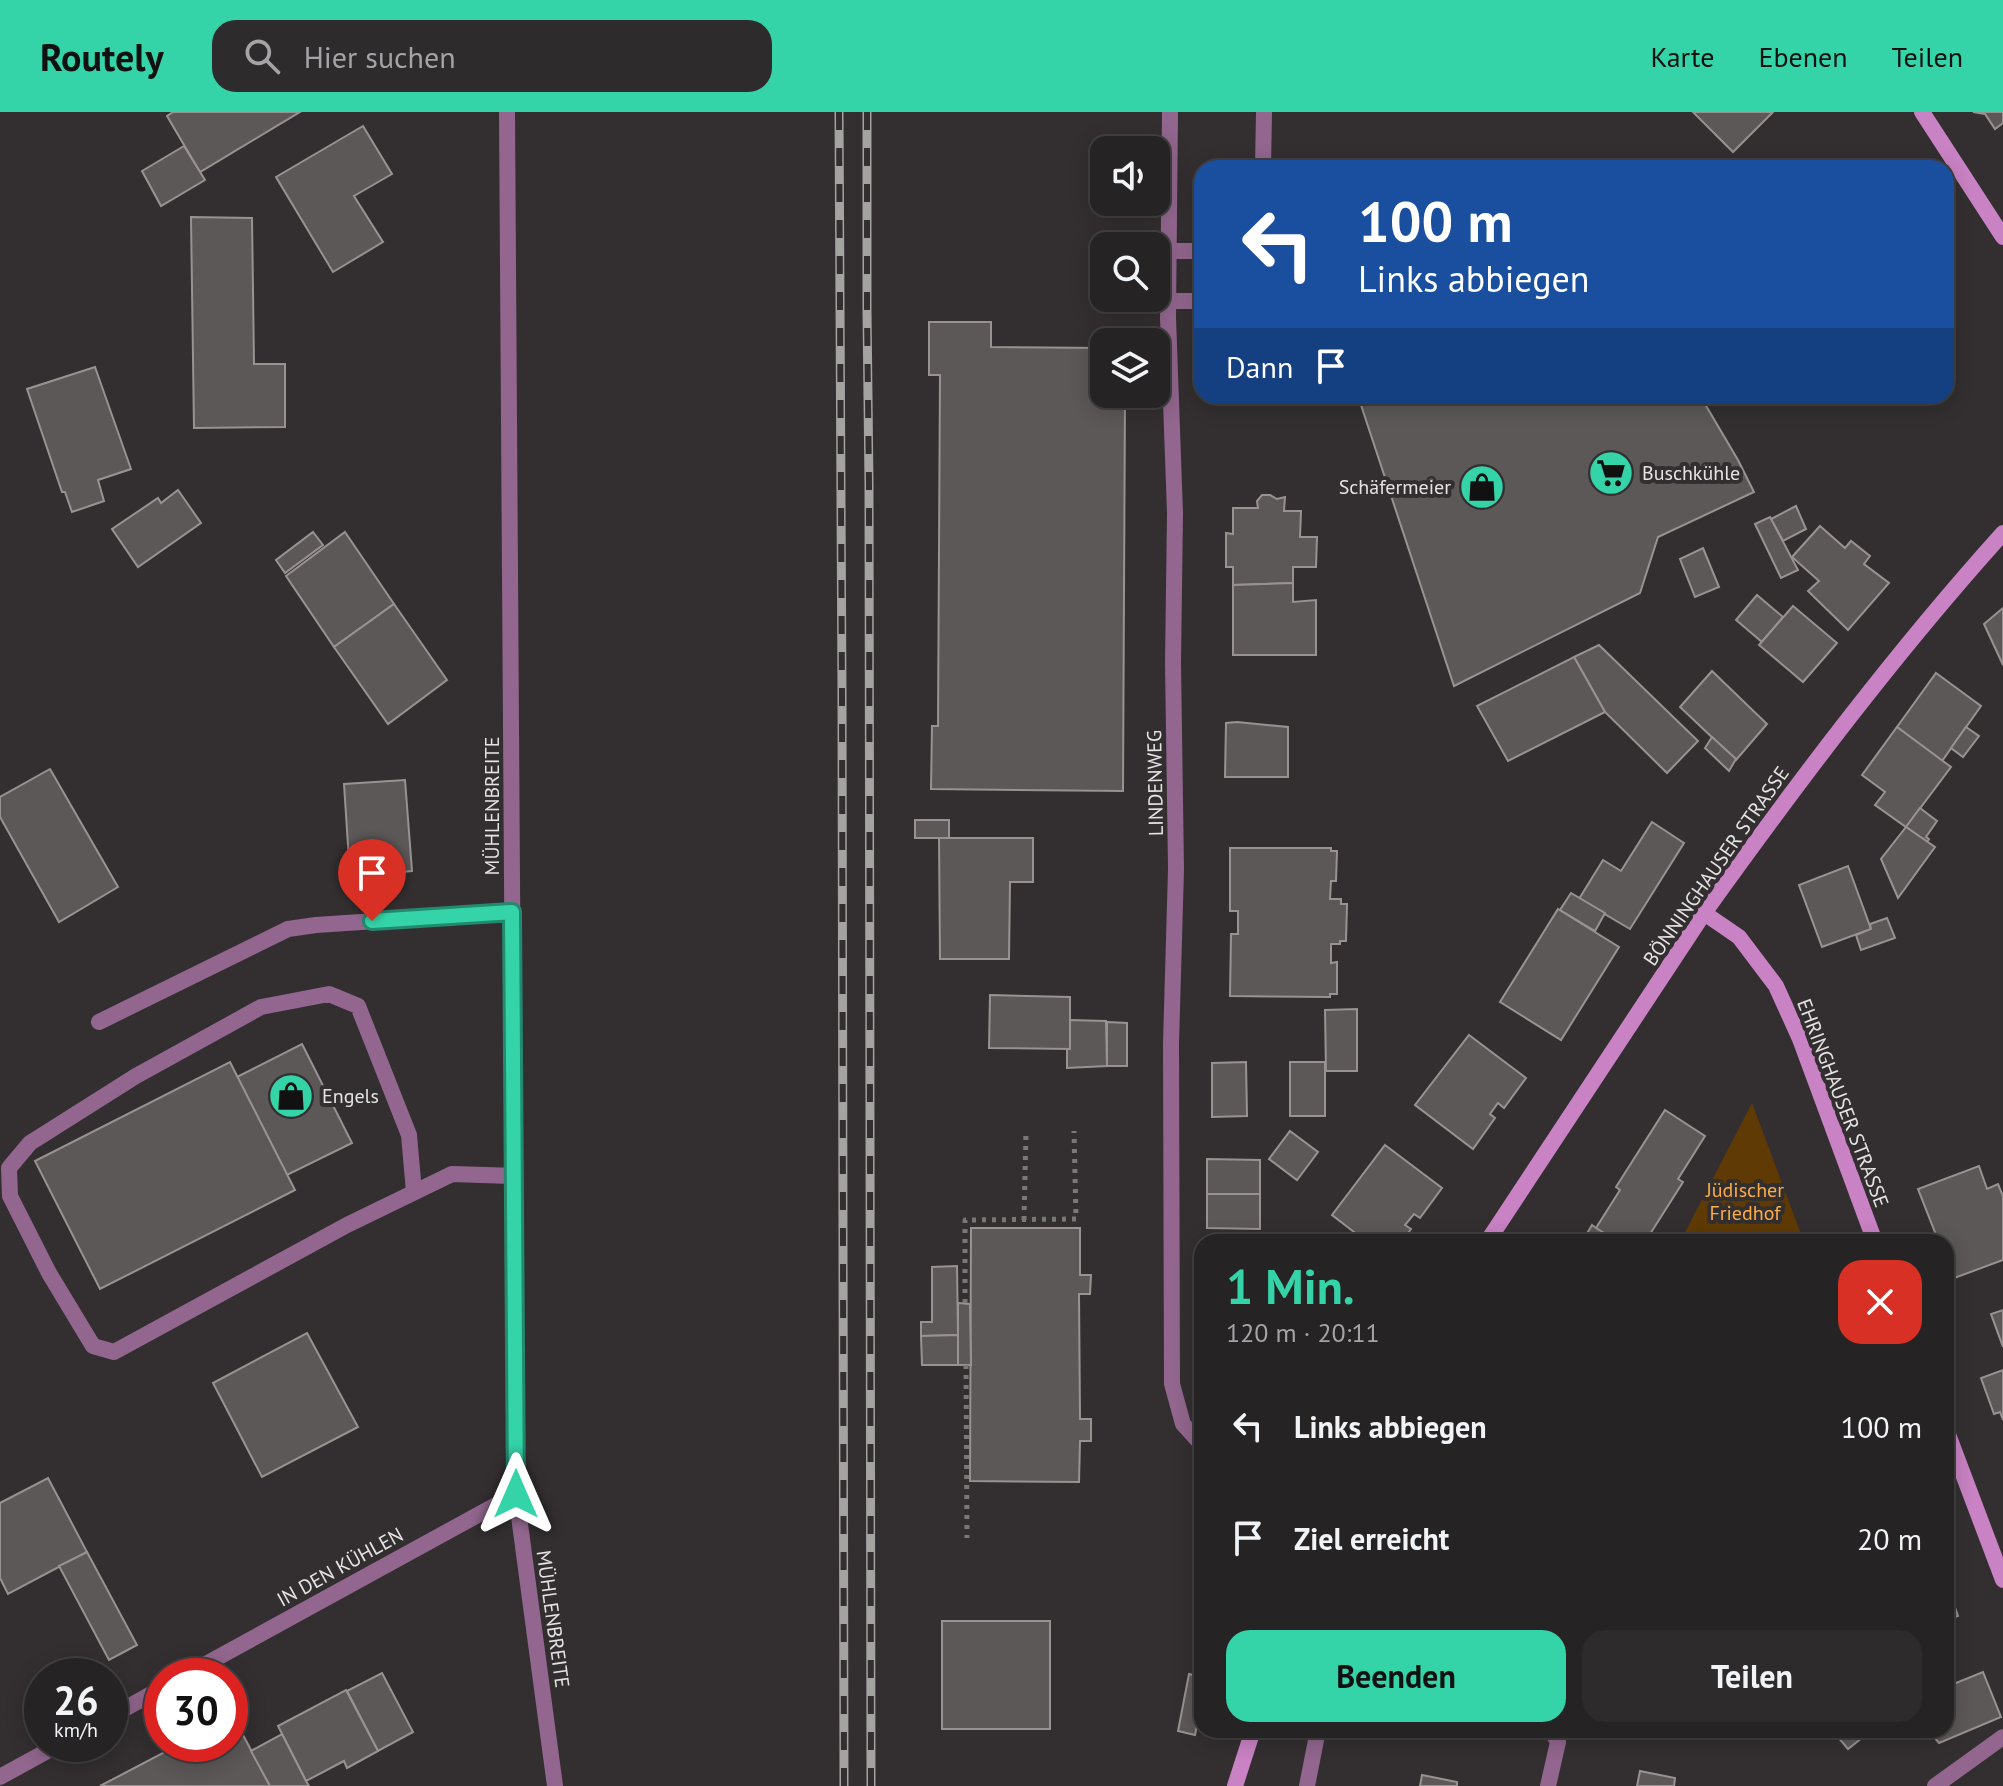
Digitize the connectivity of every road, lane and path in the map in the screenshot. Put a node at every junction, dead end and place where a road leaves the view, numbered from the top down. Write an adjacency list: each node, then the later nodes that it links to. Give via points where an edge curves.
1 (507, 112): 16 (street, MÜHLENBREITE)
2 (1170, 112): 8 (street, LINDENWEG)
3 (1264, 112): 5 (street)
4 (1922, 112): 6 (main road)
5 (1263, 160)
6 (1953, 160)
7 (1954, 161): 9 (main road)
8 (1168, 232)
9 (2003, 237)
10 (1170, 251): 11 (street)
11 (1194, 251)
12 (1170, 301): 13 (street)
13 (1194, 301)
14 (1168, 312): 28 (street, LINDENWEG, via 1175,513 1172,1384 1183,1424)
15 (2003, 533): 17 (main road, BÖNNINGHAUSER STRASSE, via 1828,744)
16 (512, 912): 18 (street, via 288,929); 21 (street, MÜHLENBREITE)
17 (1704, 913): 24 (main road, BÖNNINGHAUSER STRASSE); 25 (main road, EHRINGHAUSER STRASSE, via 1739,937 1776,986)
18 (99, 1022)
19 (1074, 1131): 23 (path, via 1076,1219)
20 (1026, 1132): 23 (path)
21 (514, 1176): 22 (street, via 452,1174); 30 (street, MÜHLENBREITE)
22 (414, 1192): 22 (street, via 114,1352 93,1346 49,1273 10,1196 9,1168 30,1143 261,1007 329,994 358,1006 409,1135)
23 (1024, 1220): 26 (path, via 965,1220)
24 (1492, 1234)
25 (1872, 1234)
26 (965, 1303)
27 (966, 1365): 31 (path)
28 (1194, 1436)
29 (1954, 1450): 32 (main road)
30 (516, 1494): 33 (street, IN DEN KÜHLEN); 40 (street, MÜHLENBREITE)
31 (967, 1538)
32 (2002, 1573)
33 (217, 1658)
34 (2003, 1737): 44 (street)
35 (1250, 1738): 41 (main road)
36 (1316, 1738): 42 (street)
37 (1556, 1738): 43 (street)
38 (27, 1762): 39 (street)
39 (0, 1777)
40 (555, 1786)
41 (1235, 1786)
42 (1307, 1786)
43 (1548, 1786)
44 (1935, 1786)

